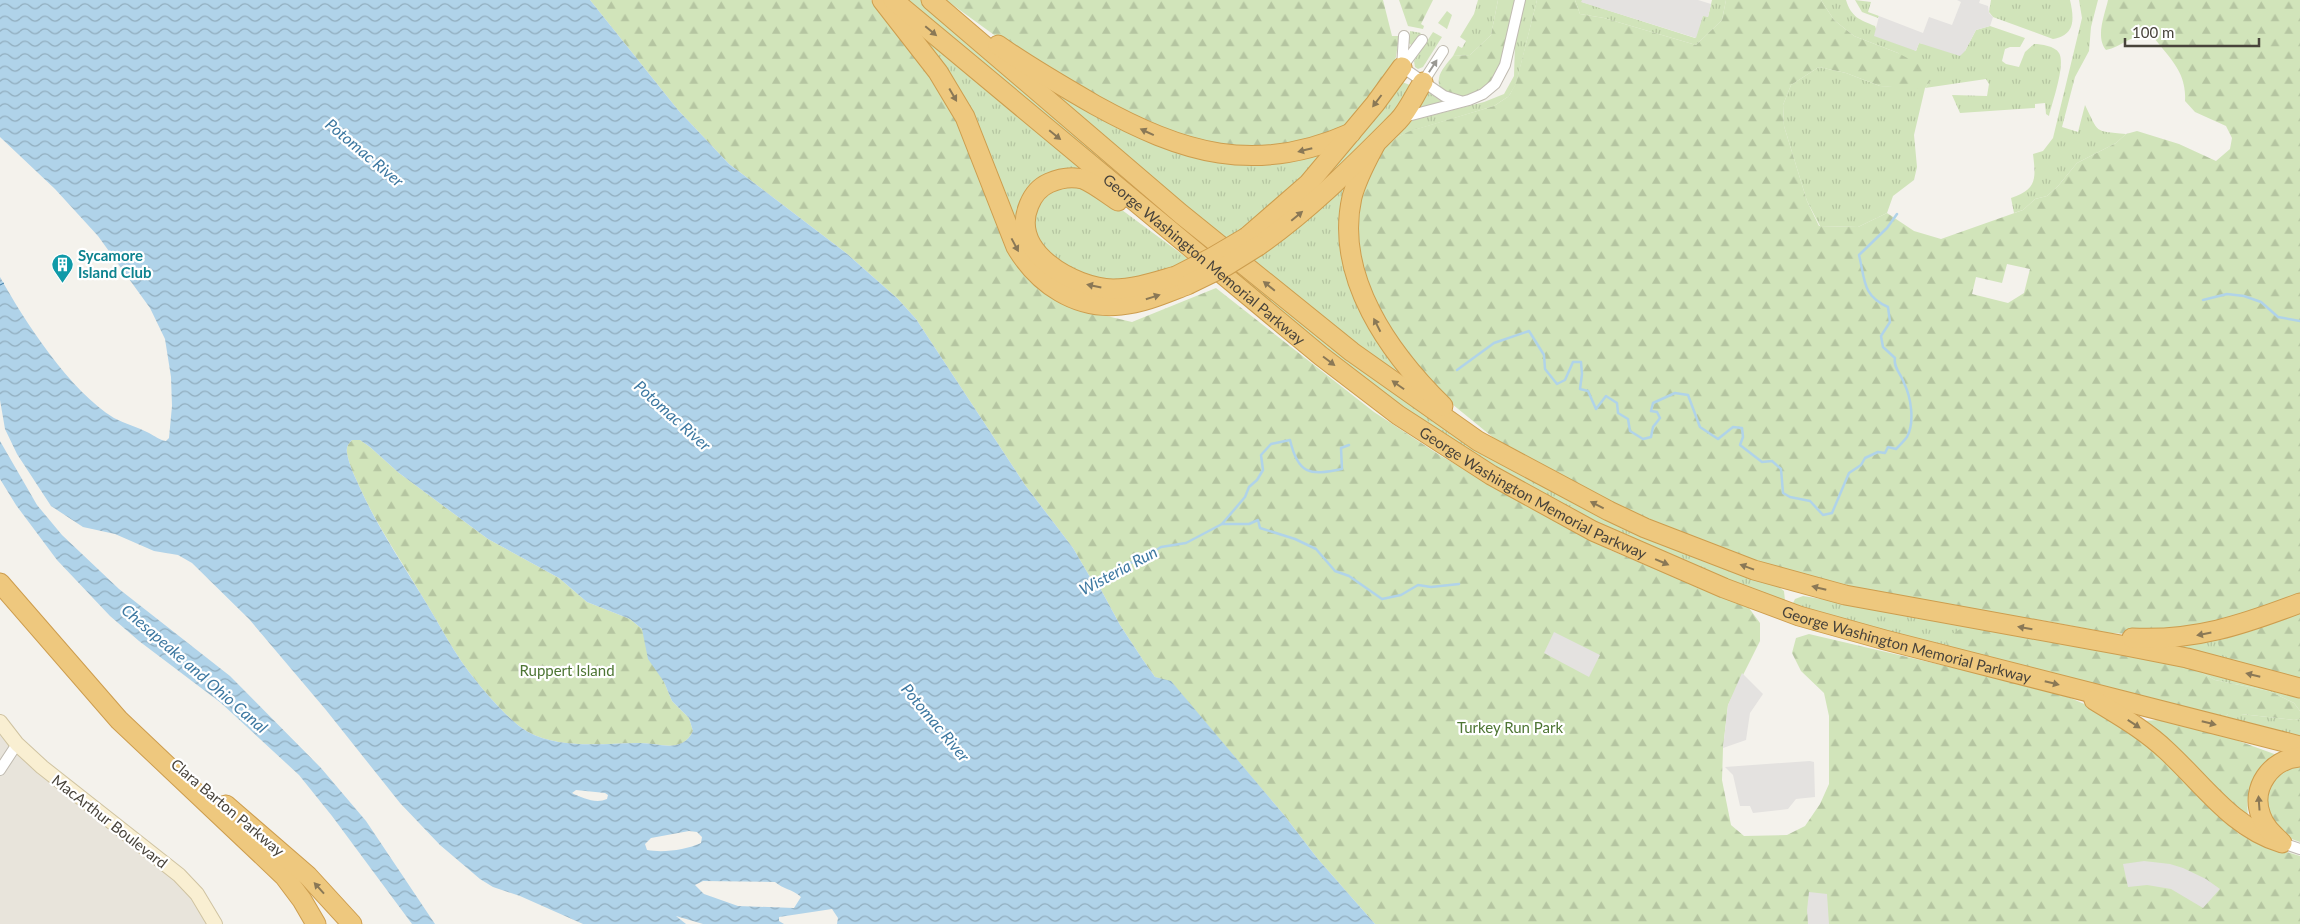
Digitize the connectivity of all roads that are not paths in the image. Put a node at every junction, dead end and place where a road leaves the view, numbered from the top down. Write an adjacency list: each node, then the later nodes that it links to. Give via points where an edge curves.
1 (882, 0): 16 (highway, one-way to 16, via 952,93 975,142 1012,239 1024,261 1046,284 1074,299 1120,305 1141,301)
2 (893, 0): 15 (highway, George Washington Memorial Parkway, one-way to 15)
3 (932, 0): 12 (highway, one-way to 3, via 1320,146 1278,155 1221,154 1178,144 1128,123 1057,83); 17 (highway, George Washington Memorial Parkway, one-way to 3, via 1389,379 1286,299 1090,138)
4 (1520, 0): 10 (street, via 1505,65 1498,79 1489,90)
5 (1404, 36): 8 (street)
6 (1422, 40): 8 (street)
7 (1443, 51): 9 (street, one-way to 7)
8 (1402, 67): 9 (street); 12 (highway, one-way to 12)
9 (1423, 82): 10 (street, via 1444,96); 11 (highway)
10 (1463, 101): 11 (street)
11 (1399, 120): 13 (highway)
12 (1351, 134): 14 (highway)
13 (1375, 145): 14 (highway, one-way to 13, via 1326,192); 17 (highway, one-way to 13, via 1405,366 1381,333 1364,295 1352,251 1349,224 1356,182)
14 (1252, 241): 16 (highway, bridge, via 1213,258)
15 (1193, 250): 16 (highway, one-way to 15, via 1119,289 1097,287 1071,278 1046,261 1029,239 1026,219 1032,199 1045,185 1055,180 1082,179); 22 (highway, George Washington Memorial Parkway, one-way to 22, via 1398,415 1491,475 1593,531 1785,612)
16 (1182, 281)
17 (1478, 441): 20 (highway, George Washington Memorial Parkway, one-way to 17, via 1867,600 1754,570 1618,515)
18 (0, 583): 23 (highway, Clara Barton Parkway)
19 (2300, 602): 20 (highway, one-way to 20, via 2246,624 2188,637)
20 (2061, 634): 21 (highway, George Washington Memorial Parkway, one-way to 20, via 2186,658)
21 (2300, 688)
22 (2077, 690): 26 (highway, George Washington Memorial Parkway, one-way to 26); 29 (highway, one-way to 29, via 2138,726 2238,821 2264,838)
23 (100, 696): 31 (highway, Clara Barton Parkway, via 119,720 284,876); 33 (highway, Clara Barton Parkway, one-way to 23, via 308,876)
24 (0, 722): 25 (main road, MacArthur Boulevard)
25 (17, 744): 28 (street); 30 (main road, MacArthur Boulevard, via 179,875 197,894)
26 (2300, 746)
27 (2300, 757): 29 (highway, one-way to 27, via 2269,831 2263,822 2258,795 2265,776 2272,769 2288,759)
28 (0, 770)
29 (2291, 846)
30 (215, 924)
31 (316, 924)
32 (325, 924): 33 (highway, via 326,919 335,916)
33 (351, 924)

